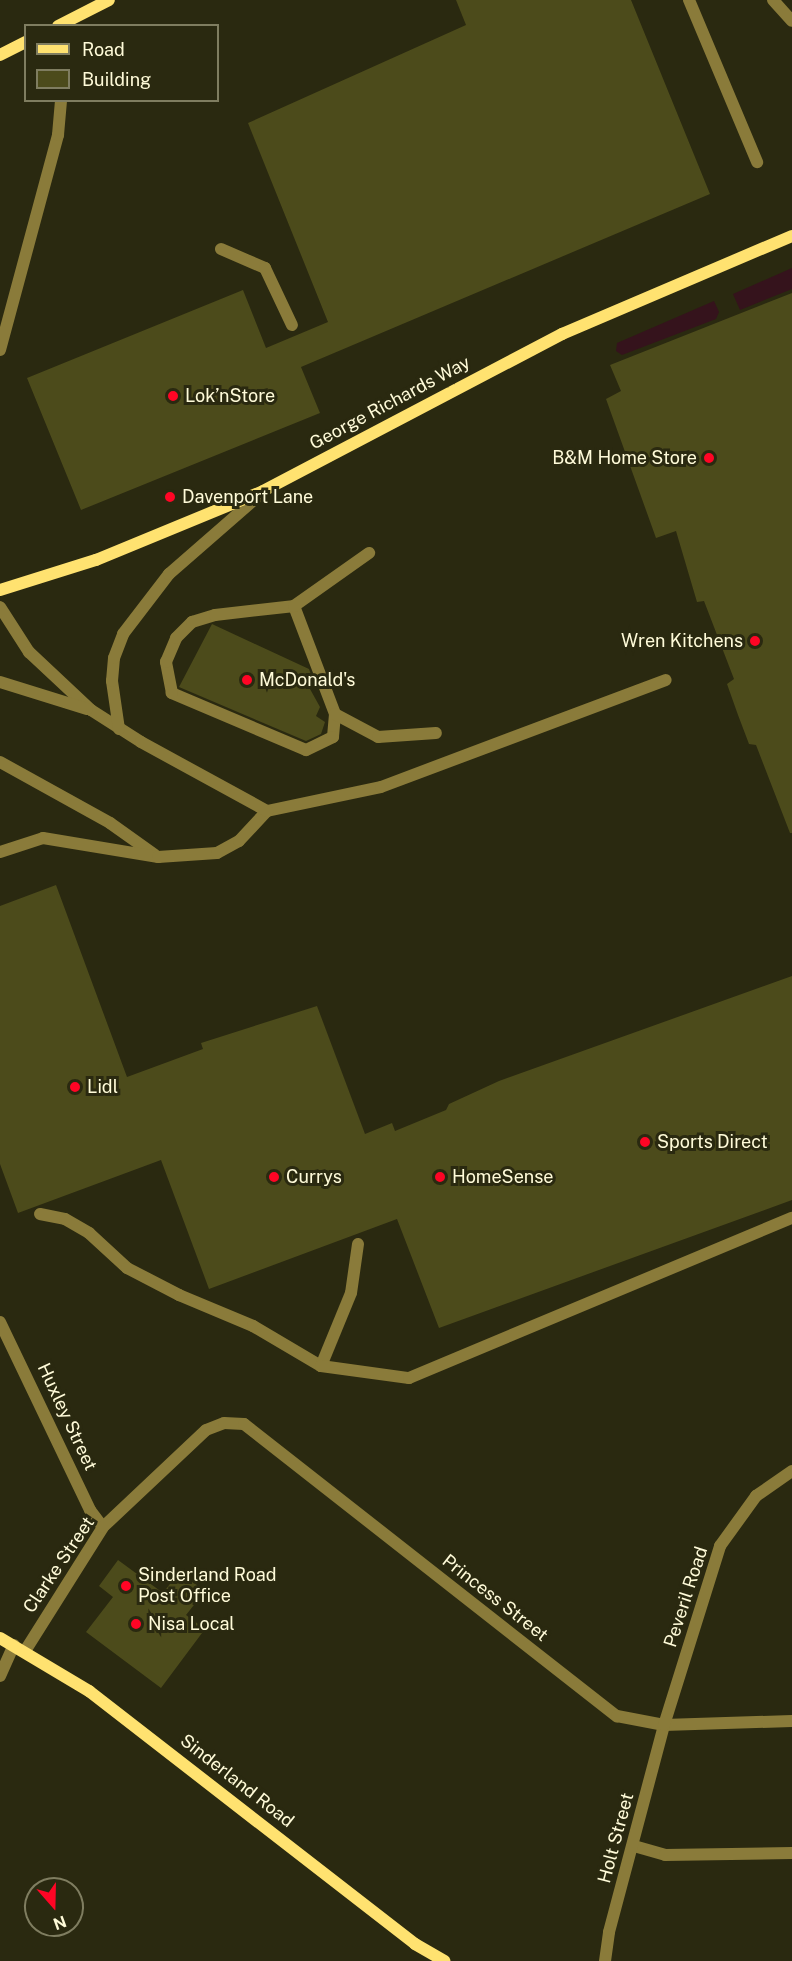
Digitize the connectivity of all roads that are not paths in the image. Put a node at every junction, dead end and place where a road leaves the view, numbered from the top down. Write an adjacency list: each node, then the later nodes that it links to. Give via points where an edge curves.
1 (689, 0): 9 (street)
2 (773, 0): 4 (street)
3 (105, 1): 5 (street)
4 (792, 21)
5 (62, 24)
6 (24, 43): 7 (street)
7 (0, 54)
8 (61, 102): 13 (street, via 58,135)
9 (757, 162)
10 (792, 236): 14 (street, George Richards Way, via 552,339)
11 (221, 249): 12 (street, via 265,268)
12 (292, 325)
13 (0, 350)
14 (264, 491): 16 (street, George Richards Way, via 96,560); 23 (street, via 169,574 123,634 114,658 112,681)
15 (369, 553): 17 (street)
16 (0, 590)
17 (294, 606): 22 (street); 22 (street, via 215,615 192,622 176,638 166,662 172,693 306,750 333,738)
18 (0, 607): 21 (street, via 29,652)
19 (666, 680): 26 (street, via 381,787)
20 (0, 682): 21 (street)
21 (91, 710): 23 (street)
22 (334, 714): 24 (street, via 378,737)
23 (119, 729): 26 (street)
24 (436, 733)
25 (0, 762): 28 (street, via 110,823)
26 (267, 811): 28 (street, via 239,841 217,853)
27 (0, 852): 28 (street, via 44,838)
28 (158, 857)
29 (40, 1214): 33 (street, via 65,1219 89,1233 127,1268 253,1326)
30 (792, 1218): 33 (street, via 409,1378)
31 (358, 1244): 33 (street, via 351,1293)
32 (0, 1322): 36 (street, Huxley Street, via 90,1510)
33 (321, 1366)
34 (206, 1430): 36 (street, Clarke Street); 41 (street, Princess Street, via 224,1423 244,1424 617,1716)
35 (792, 1471): 41 (street, Peveril Road, via 756,1496 720,1546)
36 (103, 1527): 38 (street, Clarke Street)
37 (0, 1638): 38 (street, Sinderland Road)
38 (20, 1648): 39 (street, Clarke Street); 44 (street, Sinderland Road, via 89,1691 415,1944)
39 (0, 1676)
40 (792, 1721): 41 (street, Princess Street)
41 (664, 1725): 42 (street, Holt Street)
42 (634, 1846): 43 (street, via 665,1855); 45 (street, Holt Street, via 609,1932)
43 (792, 1853)
44 (445, 1961)
45 (605, 1961)

